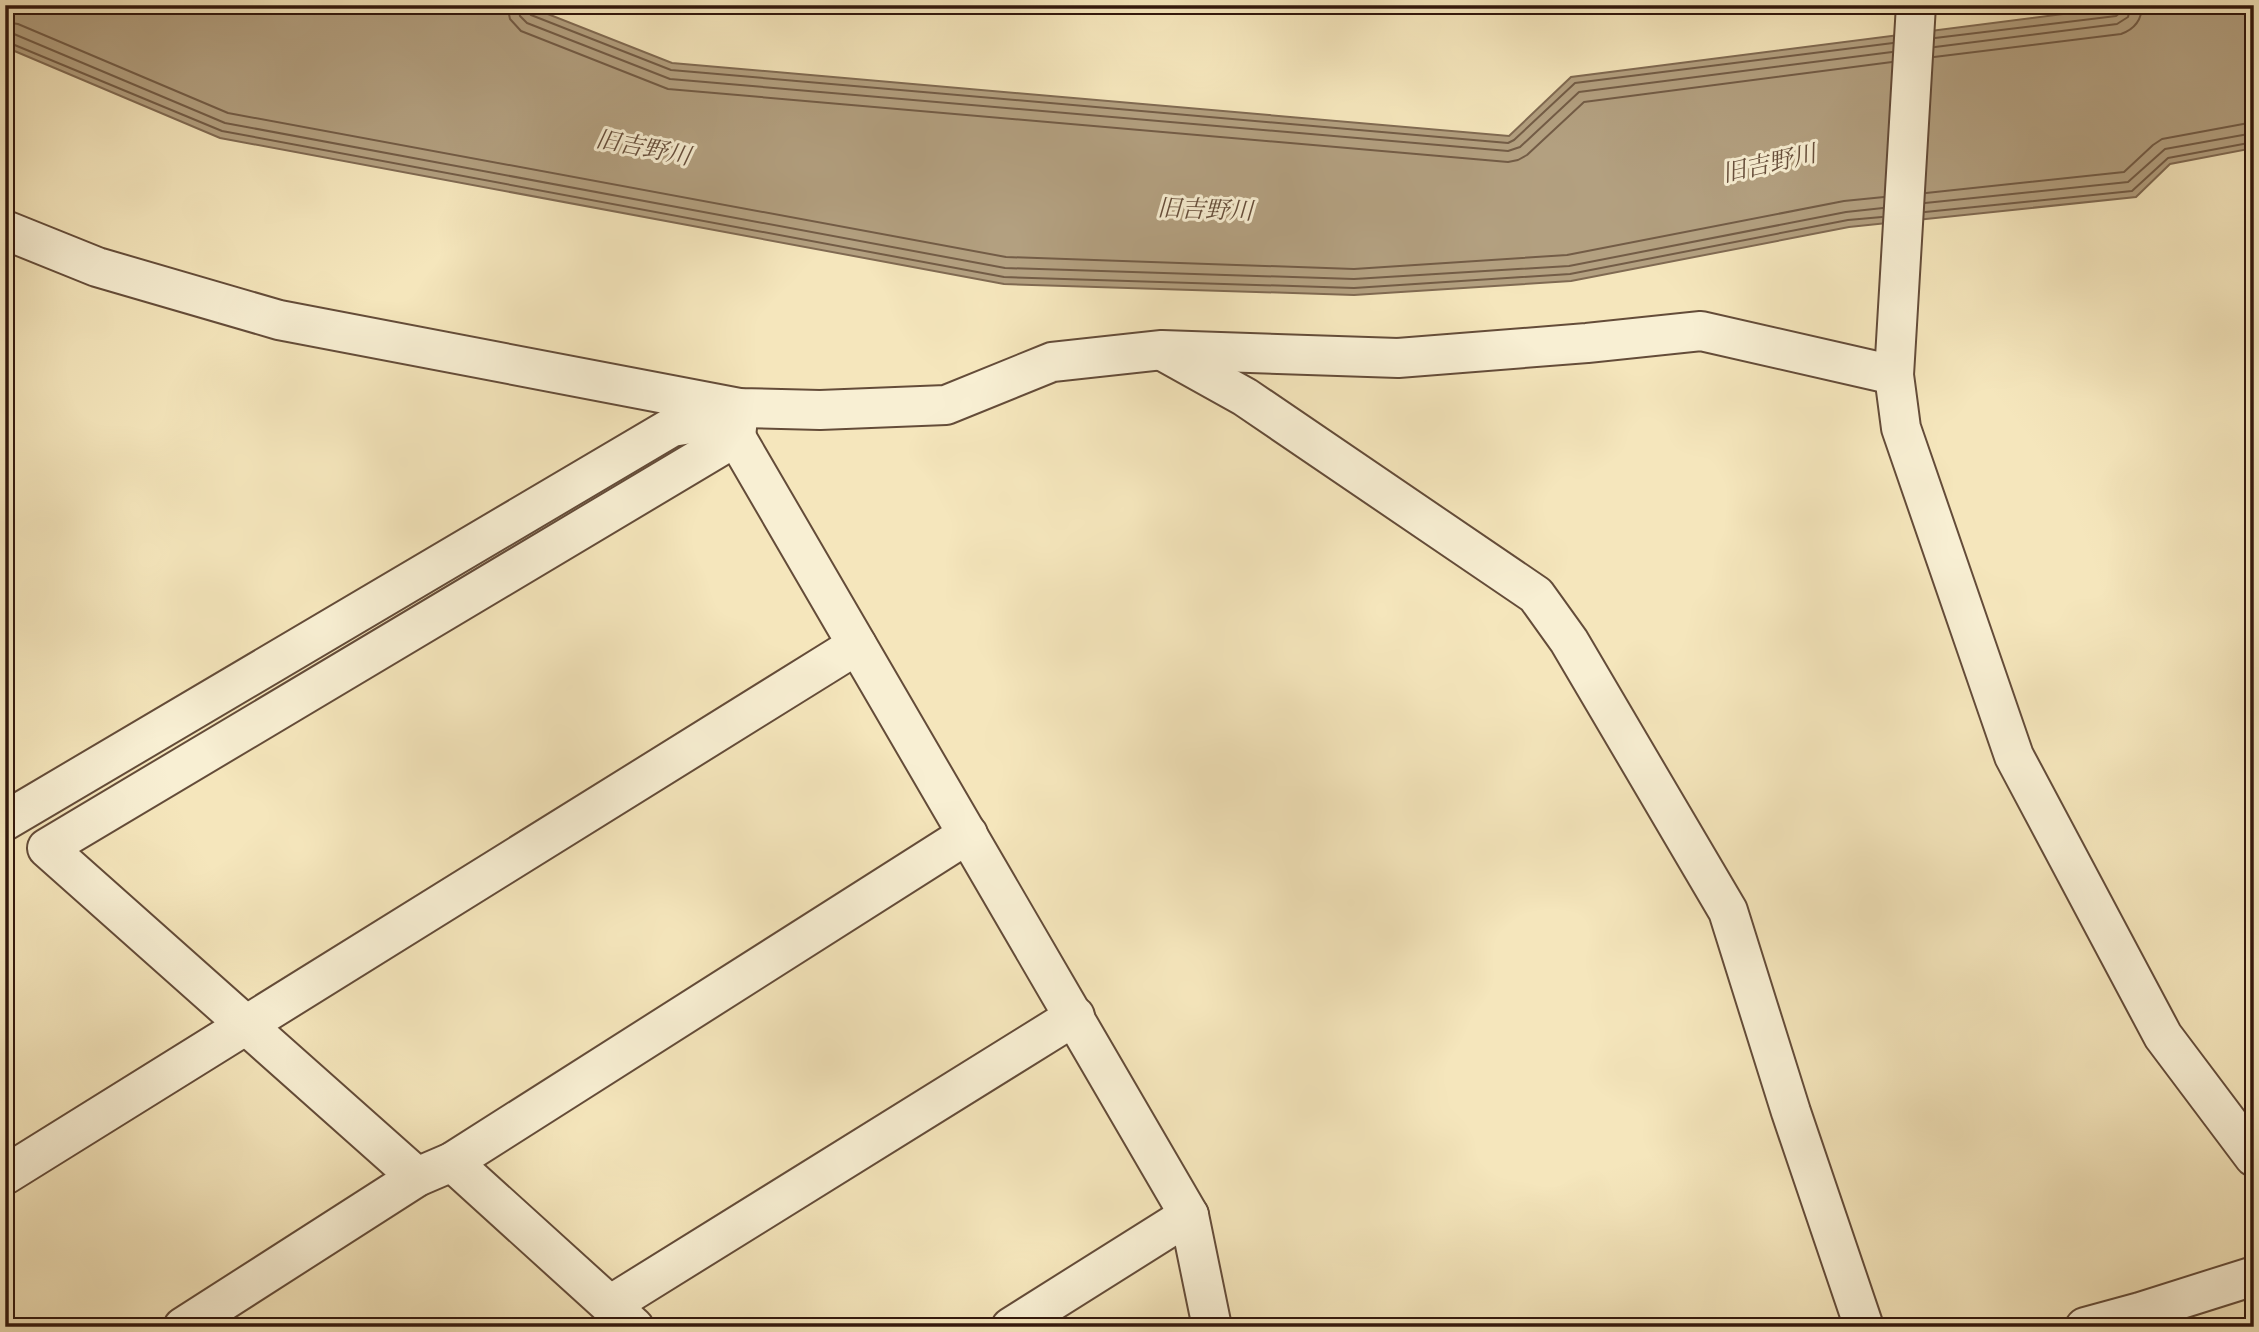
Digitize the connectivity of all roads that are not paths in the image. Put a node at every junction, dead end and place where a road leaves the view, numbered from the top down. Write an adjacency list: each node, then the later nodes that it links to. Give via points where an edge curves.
1 (1916, 5): 4 (street)
2 (5, 230): 5 (street, via 96,267 279,320)
3 (1162, 350): 4 (street, via 1398,358 1701,331); 5 (street, via 1052,362 946,405 820,411); 21 (street, via 1245,397 1536,595 1728,911)
4 (1894, 375): 11 (street, via 1901,429 2014,756 2163,1036)
5 (737, 423): 6 (street); 7 (street, via 672,427); 10 (street, via 47,848)
6 (857, 645): 8 (street); 10 (street)
7 (5, 821)
8 (968, 834): 9 (street); 12 (street)
9 (1075, 1016): 15 (street); 17 (street)
10 (246, 1025): 13 (street); 14 (street)
11 (2254, 1157)
12 (452, 1162): 14 (street); 17 (street)
13 (5, 1175)
14 (417, 1177): 18 (street)
15 (1189, 1214): 19 (street); 20 (street)
16 (2254, 1276): 22 (street)
17 (622, 1316)
18 (183, 1327)
19 (1011, 1327)
20 (1212, 1327)
21 (1864, 1327)
22 (2085, 1327)

